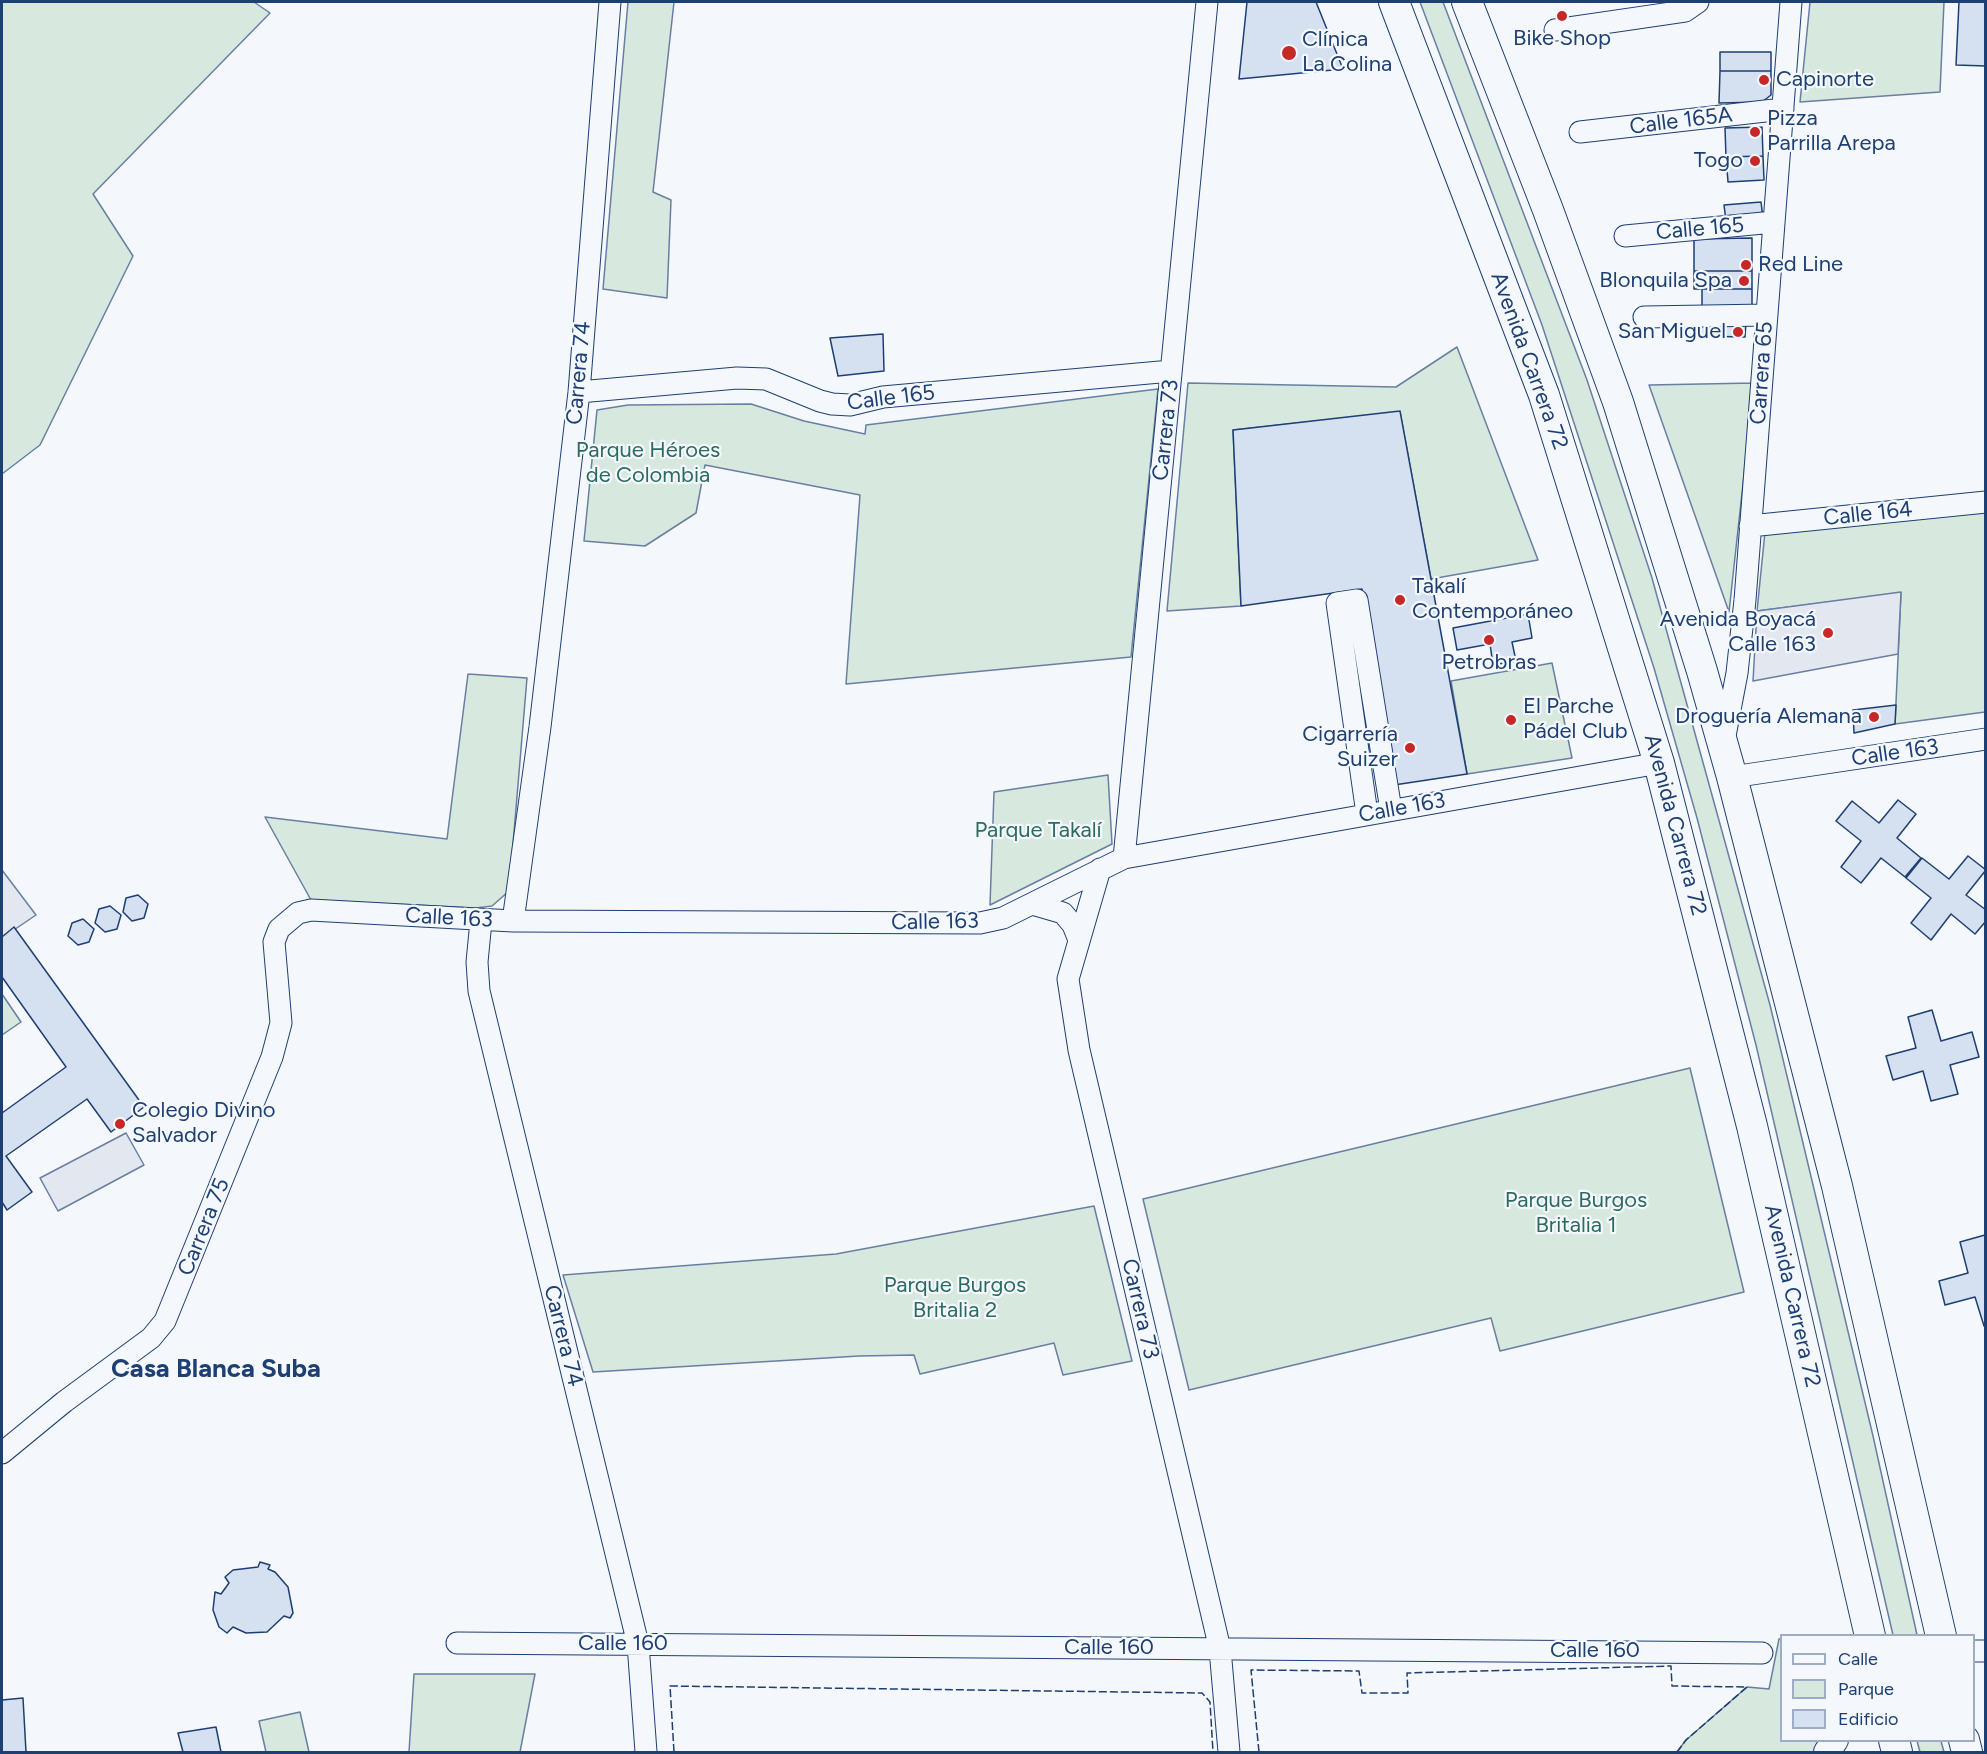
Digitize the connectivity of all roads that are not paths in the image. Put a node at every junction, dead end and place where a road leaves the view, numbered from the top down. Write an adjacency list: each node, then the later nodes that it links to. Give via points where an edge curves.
1 (610, 2): 15 (street, Carrera 74)
2 (1206, 2): 14 (street, Carrera 73, via 1192,49)
3 (1394, 2): 22 (highway, Avenida Carrera 72, via 1544,395)
4 (1467, 2): 19 (highway, via 1618,402)
5 (1791, 2): 8 (street, Carrera 65)
6 (1696, 4): 7 (street, via 1685,10)
7 (1555, 30)
8 (1783, 109): 9 (street, Calle 165A); 10 (street, Carrera 65)
9 (1580, 132)
10 (1774, 222): 11 (street, Calle 165); 12 (street, Carrera 65)
11 (1625, 236)
12 (1767, 315): 13 (street); 17 (street, Carrera 65)
13 (1644, 316)
14 (1172, 371): 15 (street, Calle 165, via 883,397 850,405 832,404 766,379 747,378); 26 (street, Carrera 73)
15 (579, 392): 31 (street, Carrera 74)
16 (1986, 502): 17 (street, Calle 164)
17 (1750, 526): 19 (street, Carrera 65, via 1737,673)
18 (1986, 739): 23 (street, Calle 163)
19 (1723, 743): 23 (highway)
20 (1382, 754): 21 (street); 21 (street, via 1357,600 1337,603); 24 (street)
21 (1359, 758): 25 (street)
22 (1659, 763): 24 (street, Calle 163); 34 (highway, Avenida Carrera 72, via 1752,1126)
23 (1732, 777): 37 (highway, via 1837,1186)
24 (1391, 810): 25 (street, Calle 163)
25 (1367, 814): 26 (street, Calle 163)
26 (1124, 858): 27 (street, Calle 163)
27 (1100, 869): 28 (street, Calle 163); 32 (street, Carrera 73)
28 (1032, 904): 31 (street, Calle 163, via 1003,918 959,925); 32 (street, via 1063,913)
29 (298, 913): 30 (street, Calle 163, via 311,910); 33 (street, Carrera 75, via 279,929 274,942 281,1023 272,1057 165,1321 151,1338)
30 (481, 921): 31 (street, Calle 163); 39 (street, Carrera 74, via 479,991)
31 (513, 921)
32 (1079, 940): 40 (street, Carrera 73, via 1068,980 1079,1050)
33 (2, 1453)
34 (1858, 1581): 35 (main road); 36 (highway, Avenida Carrera 72)
35 (1857, 1634)
36 (1870, 1634)
37 (1941, 1634)
38 (457, 1643): 39 (street, Calle 160)
39 (638, 1644): 40 (street, Calle 160); 42 (street, Carrera 74)
40 (1220, 1649): 41 (street, Calle 160); 43 (street, Carrera 73)
41 (1762, 1653)
42 (646, 1752)
43 (1229, 1752)

